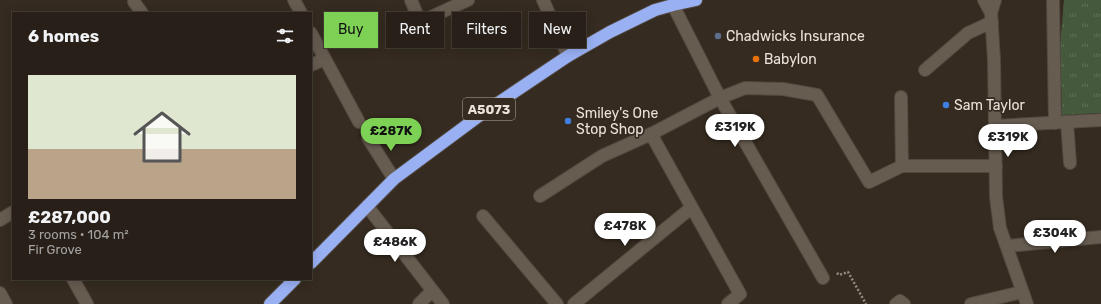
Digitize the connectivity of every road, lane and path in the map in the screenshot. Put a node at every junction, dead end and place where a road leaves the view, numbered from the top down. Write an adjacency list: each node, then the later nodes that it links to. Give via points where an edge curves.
1 (294, 0): 12 (street)
2 (411, 0): 3 (street, via 420,22)
3 (468, 0)
4 (543, 0): 15 (street)
5 (696, 0): 10 (highway, A5073)
6 (984, 0): 13 (street)
7 (995, 0): 13 (street)
8 (1053, 0): 23 (street, via 1058,109)
9 (134, 2): 11 (street)
10 (673, 5): 15 (highway, A5073, via 632,20); 20 (street)
11 (141, 12)
12 (300, 12)
13 (992, 17): 18 (street, via 968,33); 24 (street)
14 (312, 35): 16 (street)
15 (568, 56): 30 (highway, A5073, via 483,113)
16 (325, 59): 17 (street); 22 (street)
17 (312, 66)
18 (925, 70)
19 (901, 97): 28 (street)
20 (720, 98): 25 (street); 28 (street, via 745,88 783,89 817,95 869,182); 40 (street)
21 (1101, 120): 23 (street)
22 (359, 122)
23 (1061, 122): 24 (street); 27 (street)
24 (995, 126): 29 (street)
25 (651, 134): 31 (street, via 602,156); 33 (street)
26 (368, 138): 30 (street)
27 (1070, 163)
28 (902, 166): 29 (street)
29 (996, 166): 38 (street, via 996,197 1000,228)
30 (394, 179): 32 (highway, A5073)
31 (540, 196)
32 (367, 206): 39 (highway, A5073); 43 (street)
33 (691, 208): 52 (street); 53 (street, via 740,294)
34 (12, 213): 36 (street)
35 (483, 216): 51 (street)
36 (0, 220)
37 (1101, 237): 38 (street)
38 (1006, 246): 44 (street)
39 (312, 262)
40 (823, 278): 54 (path, via 834,271 839,275 848,272)
41 (76, 280): 47 (street)
42 (294, 280): 48 (highway)
43 (432, 291): 49 (street); 50 (street)
44 (1022, 292): 57 (street); 58 (street)
45 (0, 293): 46 (street)
46 (6, 304)
47 (87, 304)
48 (270, 304)
49 (419, 304)
50 (443, 304)
51 (557, 304)
52 (574, 304)
53 (728, 304)
54 (866, 304)
55 (896, 304): 56 (street, via 900,301)
56 (904, 304)
57 (971, 304)
58 (1027, 304)

